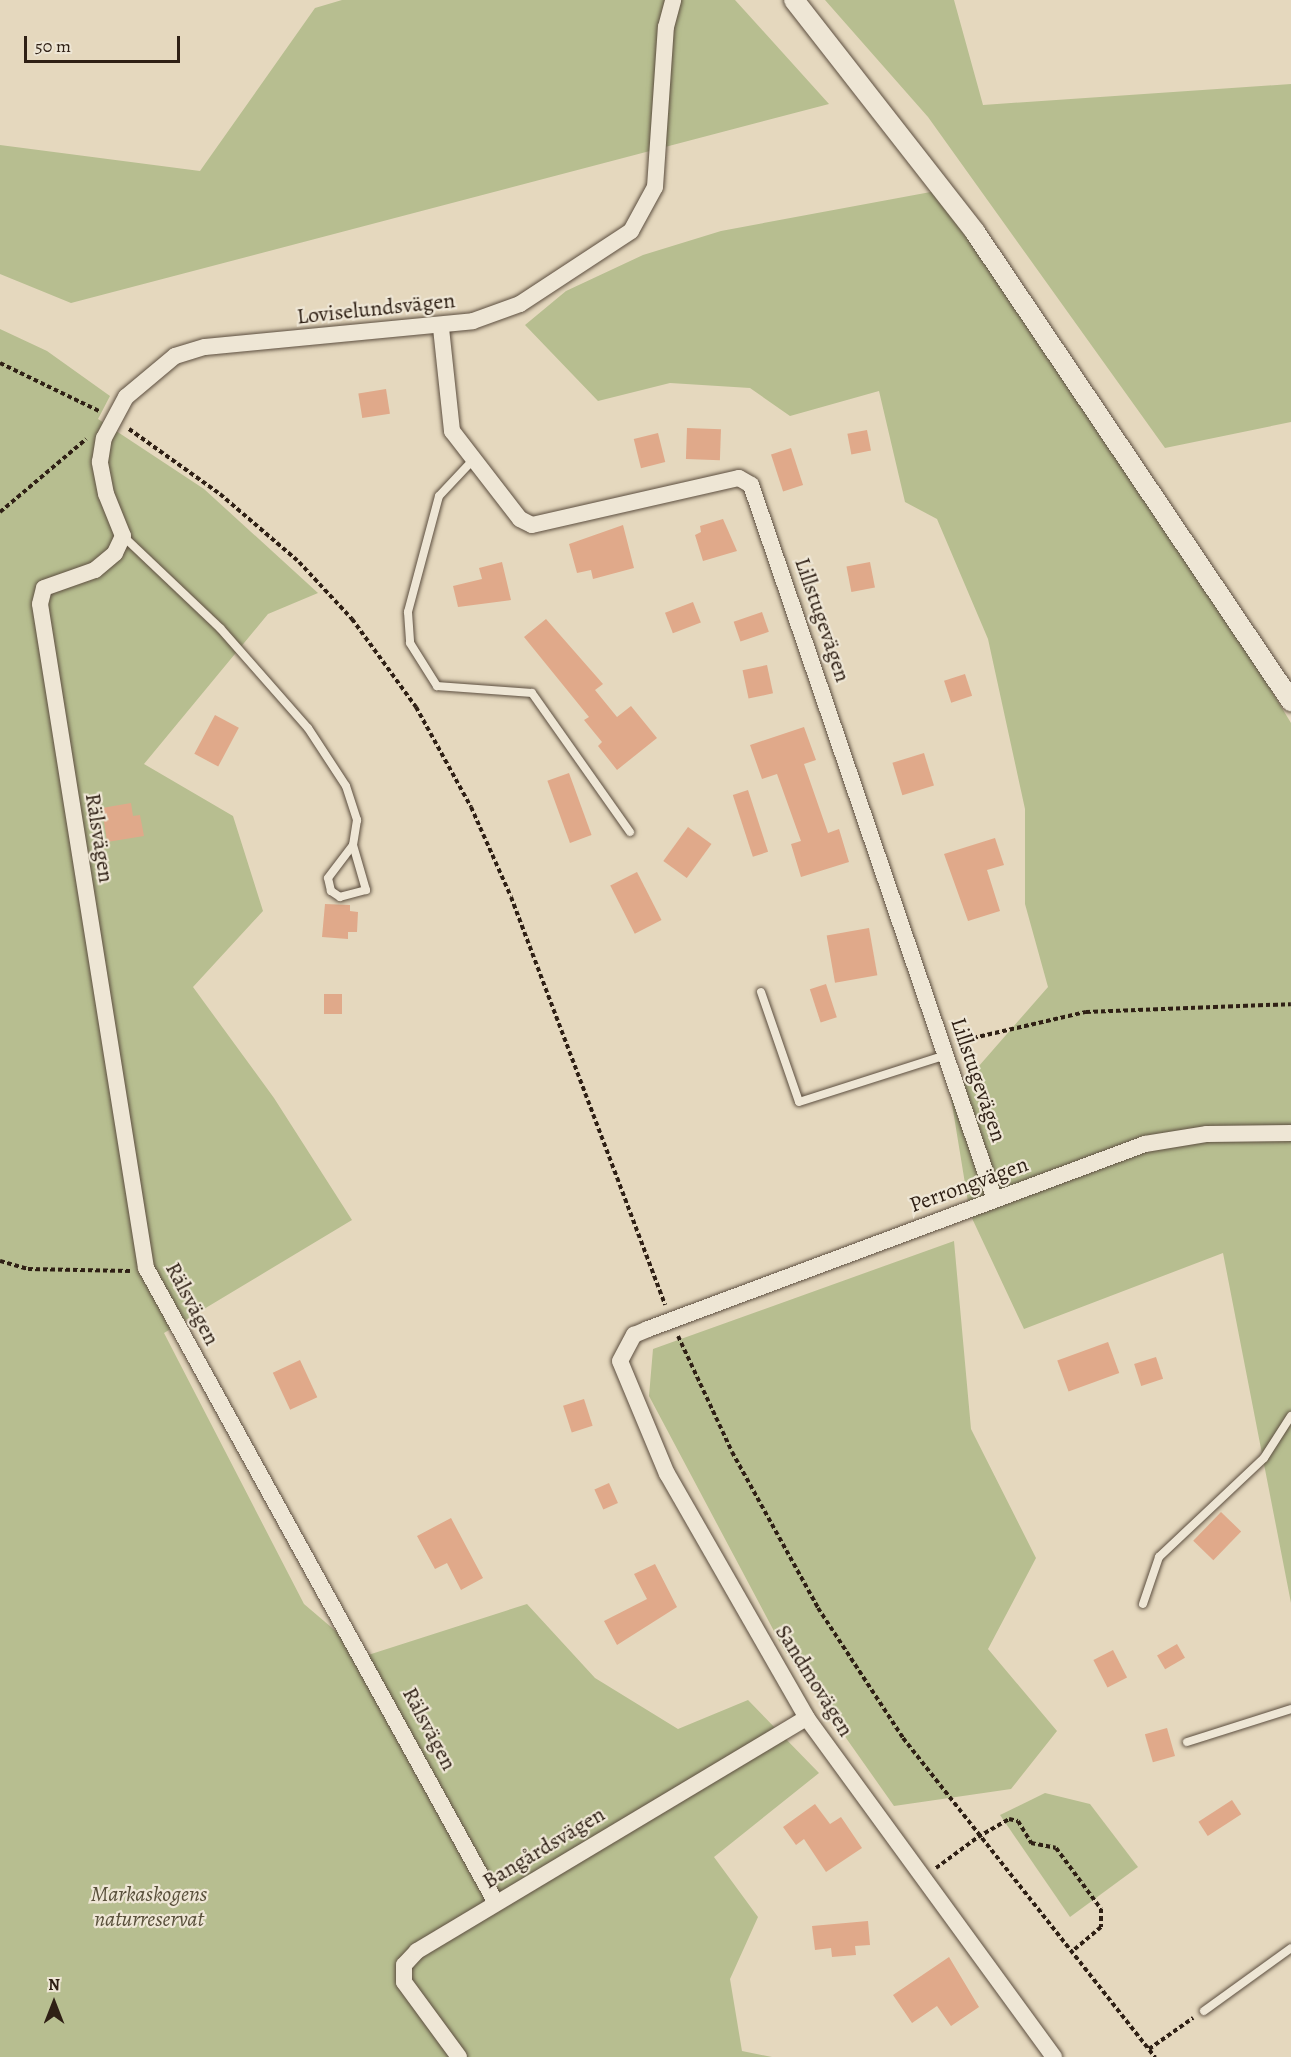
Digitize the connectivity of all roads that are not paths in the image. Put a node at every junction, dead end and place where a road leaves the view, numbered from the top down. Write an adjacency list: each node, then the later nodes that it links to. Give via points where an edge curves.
1 (673, 0): 3 (street, Loviselundsvägen, via 666,27 660,160 645,211 606,251 520,304)
2 (794, 0): 6 (street, via 975,232)
3 (441, 328): 4 (street, Lillstugevägen, via 452,431); 5 (street, Loviselundsvägen, via 205,347 156,369 112,418 100,462)
4 (472, 461): 7 (lane, via 439,496 408,612 410,643 437,686 532,693); 10 (street, Lillstugevägen, via 520,519 532,525 739,478 751,485)
5 (123, 536): 8 (lane, via 220,628 308,728 346,786 357,820); 19 (street, Rälsvägen, via 115,553 95,570 44,588 40,604 147,1268)
6 (1291, 701)
7 (630, 832)
8 (353, 845): 8 (lane, via 366,890 340,897 331,891 328,878)
9 (761, 992): 10 (lane, via 799,1102)
10 (946, 1055): 12 (street, Lillstugevägen)
11 (1291, 1133): 12 (street, Perrongvägen, via 1164,1140)
12 (995, 1200): 13 (street, Perrongvägen)
13 (671, 1320): 17 (street, Sandmovägen, via 634,1335 620,1361 621,1373 703,1540)
14 (1291, 1416): 15 (lane, via 1264,1458 1159,1557)
15 (1143, 1605)
16 (1291, 1709): 18 (lane)
17 (807, 1718): 19 (street, Bangårdsvägen); 23 (street, Sandmovägen)
18 (1187, 1742)
19 (496, 1903): 22 (street, Bangårdsvägen, via 417,1951 404,1965 404,1982)
20 (1291, 1947): 21 (lane)
21 (1204, 2011)
22 (459, 2057)
23 (1054, 2057)

